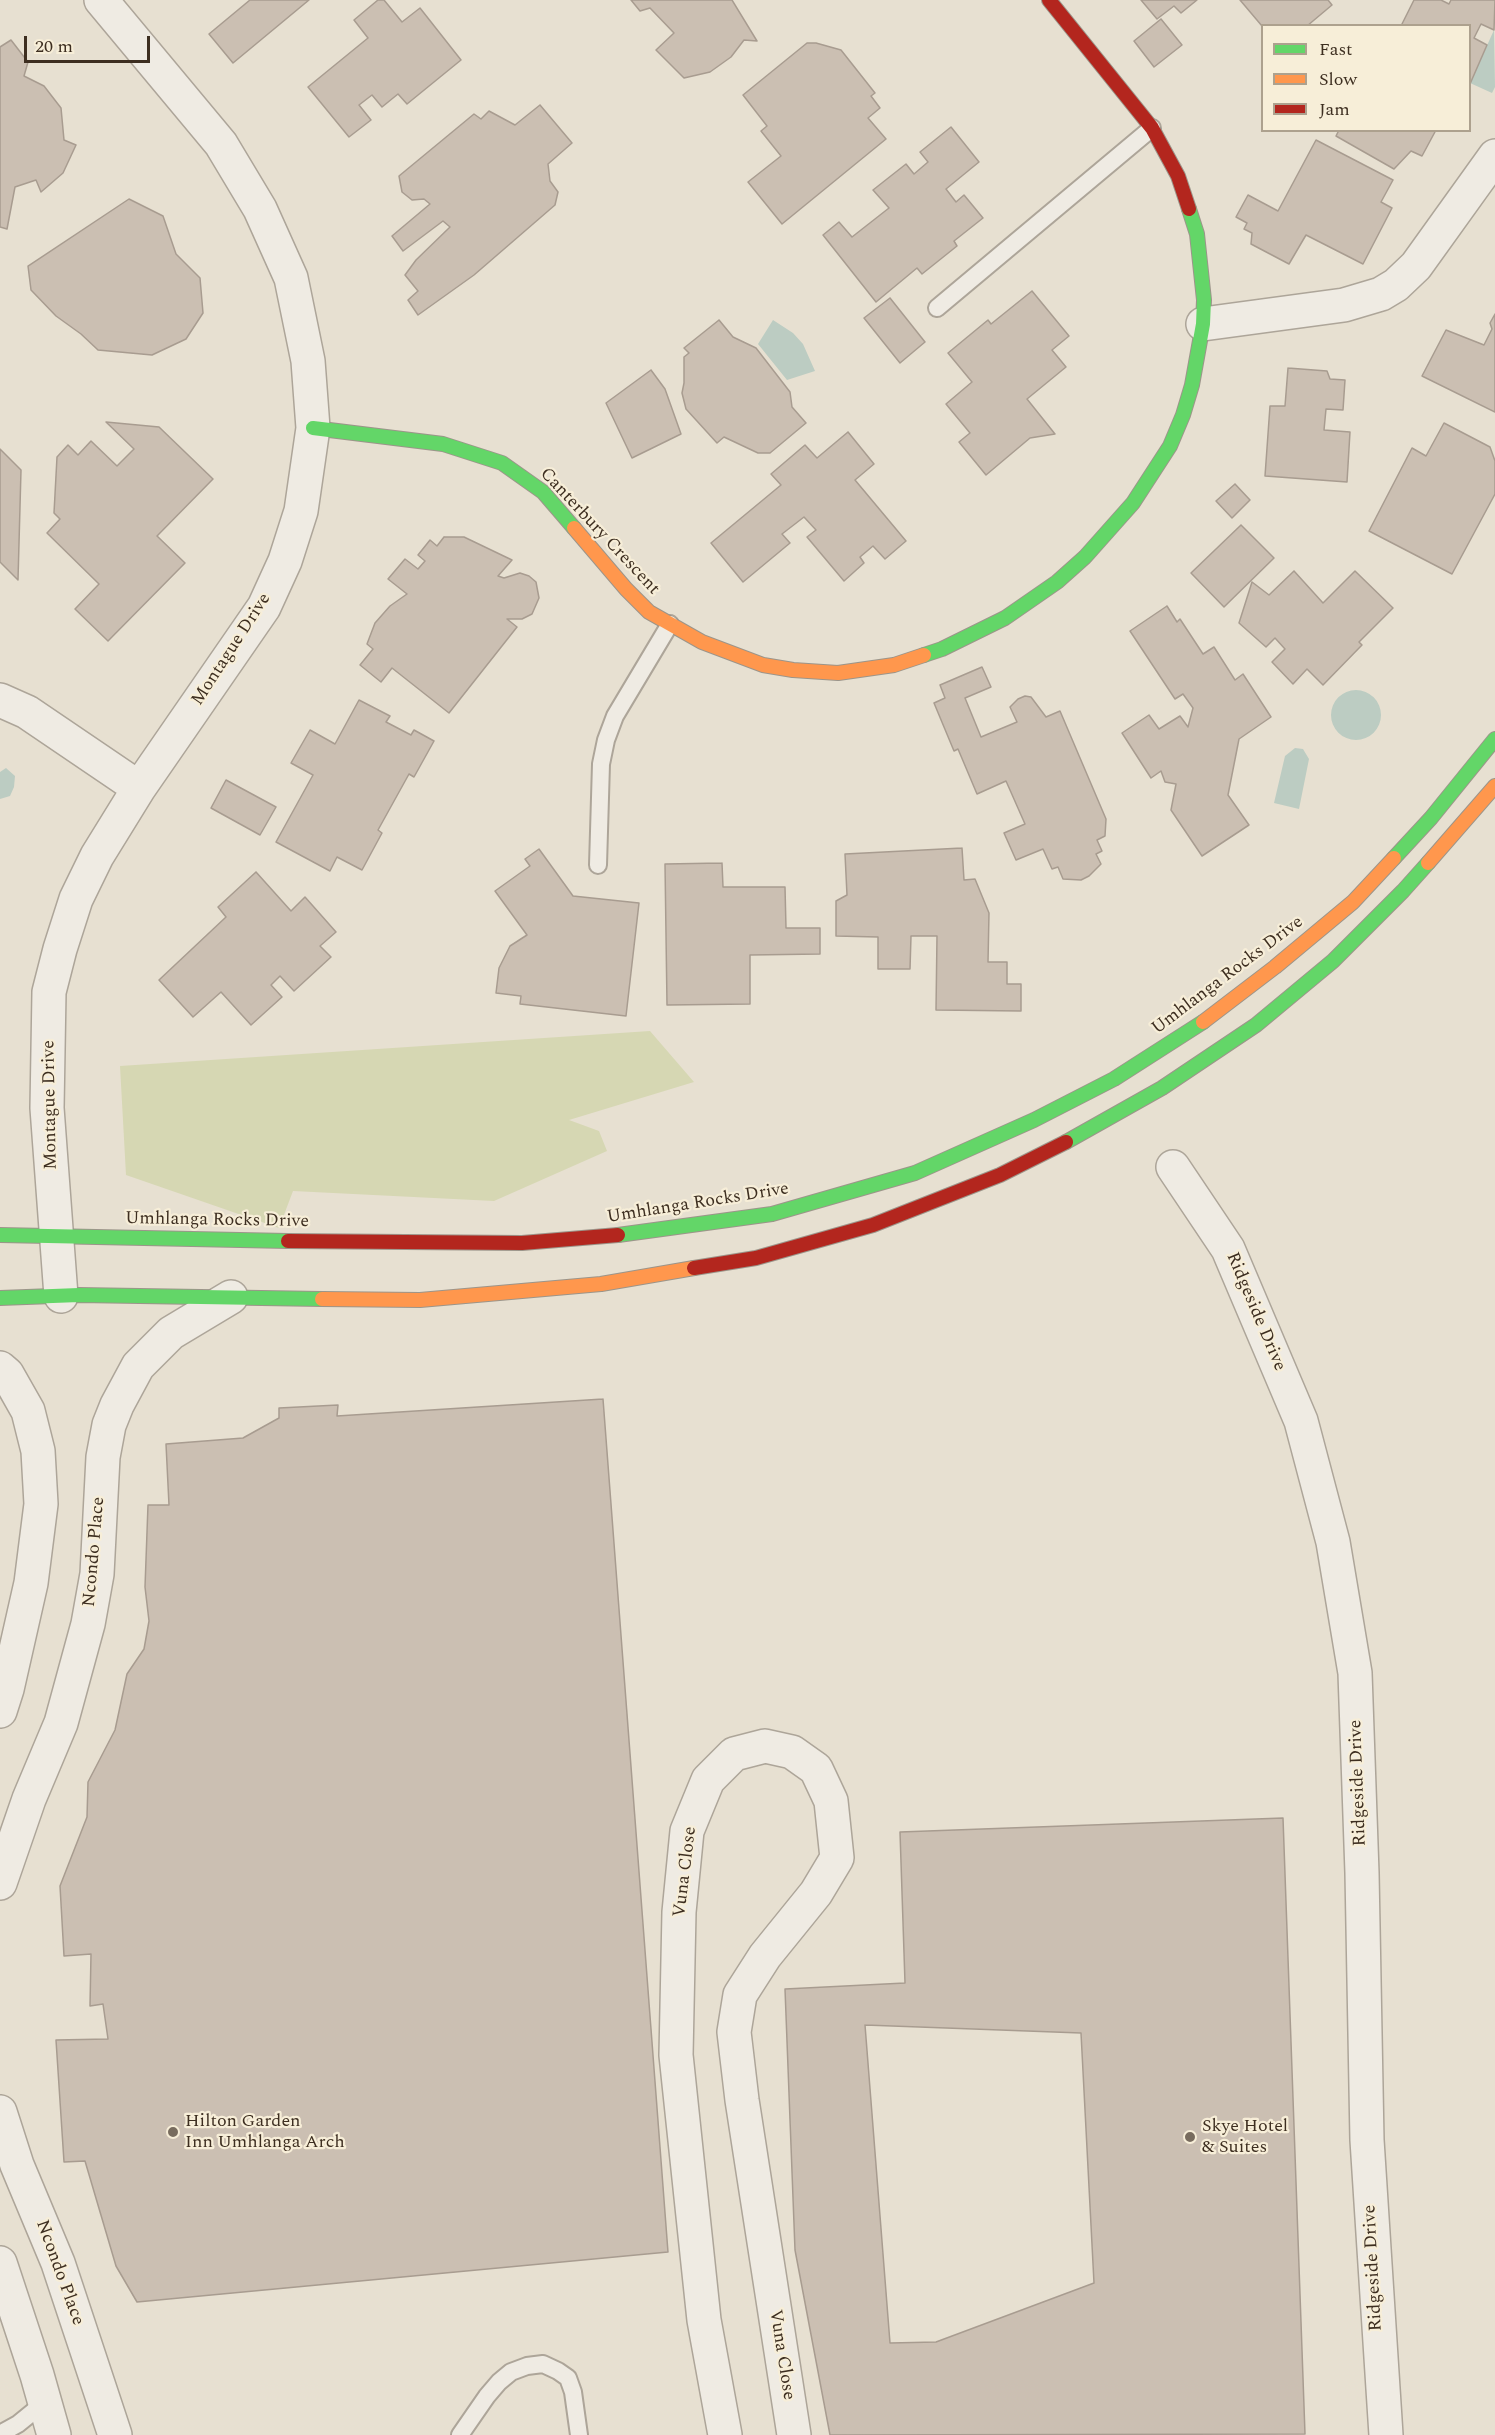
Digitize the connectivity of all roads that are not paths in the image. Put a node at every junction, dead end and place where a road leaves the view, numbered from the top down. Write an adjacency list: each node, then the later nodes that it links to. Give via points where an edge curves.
1 (101, 0): 7 (street, Montague Drive, via 221,144 260,209 291,278 308,361)
2 (1049, 0): 3 (main road, Canterbury Crescent)
3 (1152, 128): 5 (lane); 6 (main road, Canterbury Crescent, via 1178,176 1197,234)
4 (1495, 156): 6 (street, via 1416,266 1381,294 1344,305)
5 (937, 308)
6 (1203, 324): 8 (main road, Canterbury Crescent, via 1183,415 1170,446 1148,480 1085,557 1005,618 942,649 904,662 838,673 763,665 702,642)
7 (313, 428): 8 (main road, Canterbury Crescent, via 443,444 502,464 543,492 626,589 649,612); 12 (street, Montague Drive, via 301,511 285,561 264,606)
8 (670, 624): 13 (lane, via 615,716 606,740 601,764)
9 (0, 700): 12 (street, via 27,712)
10 (1495, 740): 16 (main road, Umhlanga Rocks Drive, via 1431,818 1353,902 1198,1026 1114,1079 915,1173 772,1214 631,1234 533,1242 394,1243)
11 (1495, 786): 18 (main road, via 1403,891 1333,961 1256,1025 1096,1128 999,1175 873,1225 756,1258 601,1284 420,1300)
12 (139, 788): 16 (street, Montague Drive, via 97,855 76,899 49,992 47,1108)
13 (598, 865)
14 (1173, 1167): 33 (street, Ridgeside Drive, via 1228,1249 1301,1421 1333,1542 1353,1662 1367,2140)
15 (0, 1235): 16 (main road, Umhlanga Rocks Drive)
16 (57, 1235): 17 (street, Montague Drive)
17 (61, 1296): 18 (main road); 19 (main road)
18 (231, 1297): 22 (street, Ncondo Place, via 171,1333 138,1366 109,1425 103,1457 97,1574 88,1624 61,1723)
19 (0, 1298)
20 (0, 1368): 21 (street, via 28,1412 38,1451 41,1504 31,1583)
21 (0, 1711)
22 (0, 1883)
23 (0, 2112): 28 (street, Ncondo Place, via 58,2263)
24 (0, 2263): 25 (street)
25 (45, 2402): 26 (lane); 27 (street)
26 (0, 2434)
27 (54, 2435)
28 (115, 2435)
29 (460, 2435): 30 (lane, via 499,2382 511,2372 543,2364 568,2378)
30 (579, 2435)
31 (725, 2435): 32 (street, Vuna Close, via 704,2320 676,2055 679,1912 687,1831 708,1780 734,1754 765,1746 792,1752 816,1769 831,1801 837,1858 816,1893 765,1956 740,1995 734,2032)
32 (794, 2435)
33 (1386, 2435)

